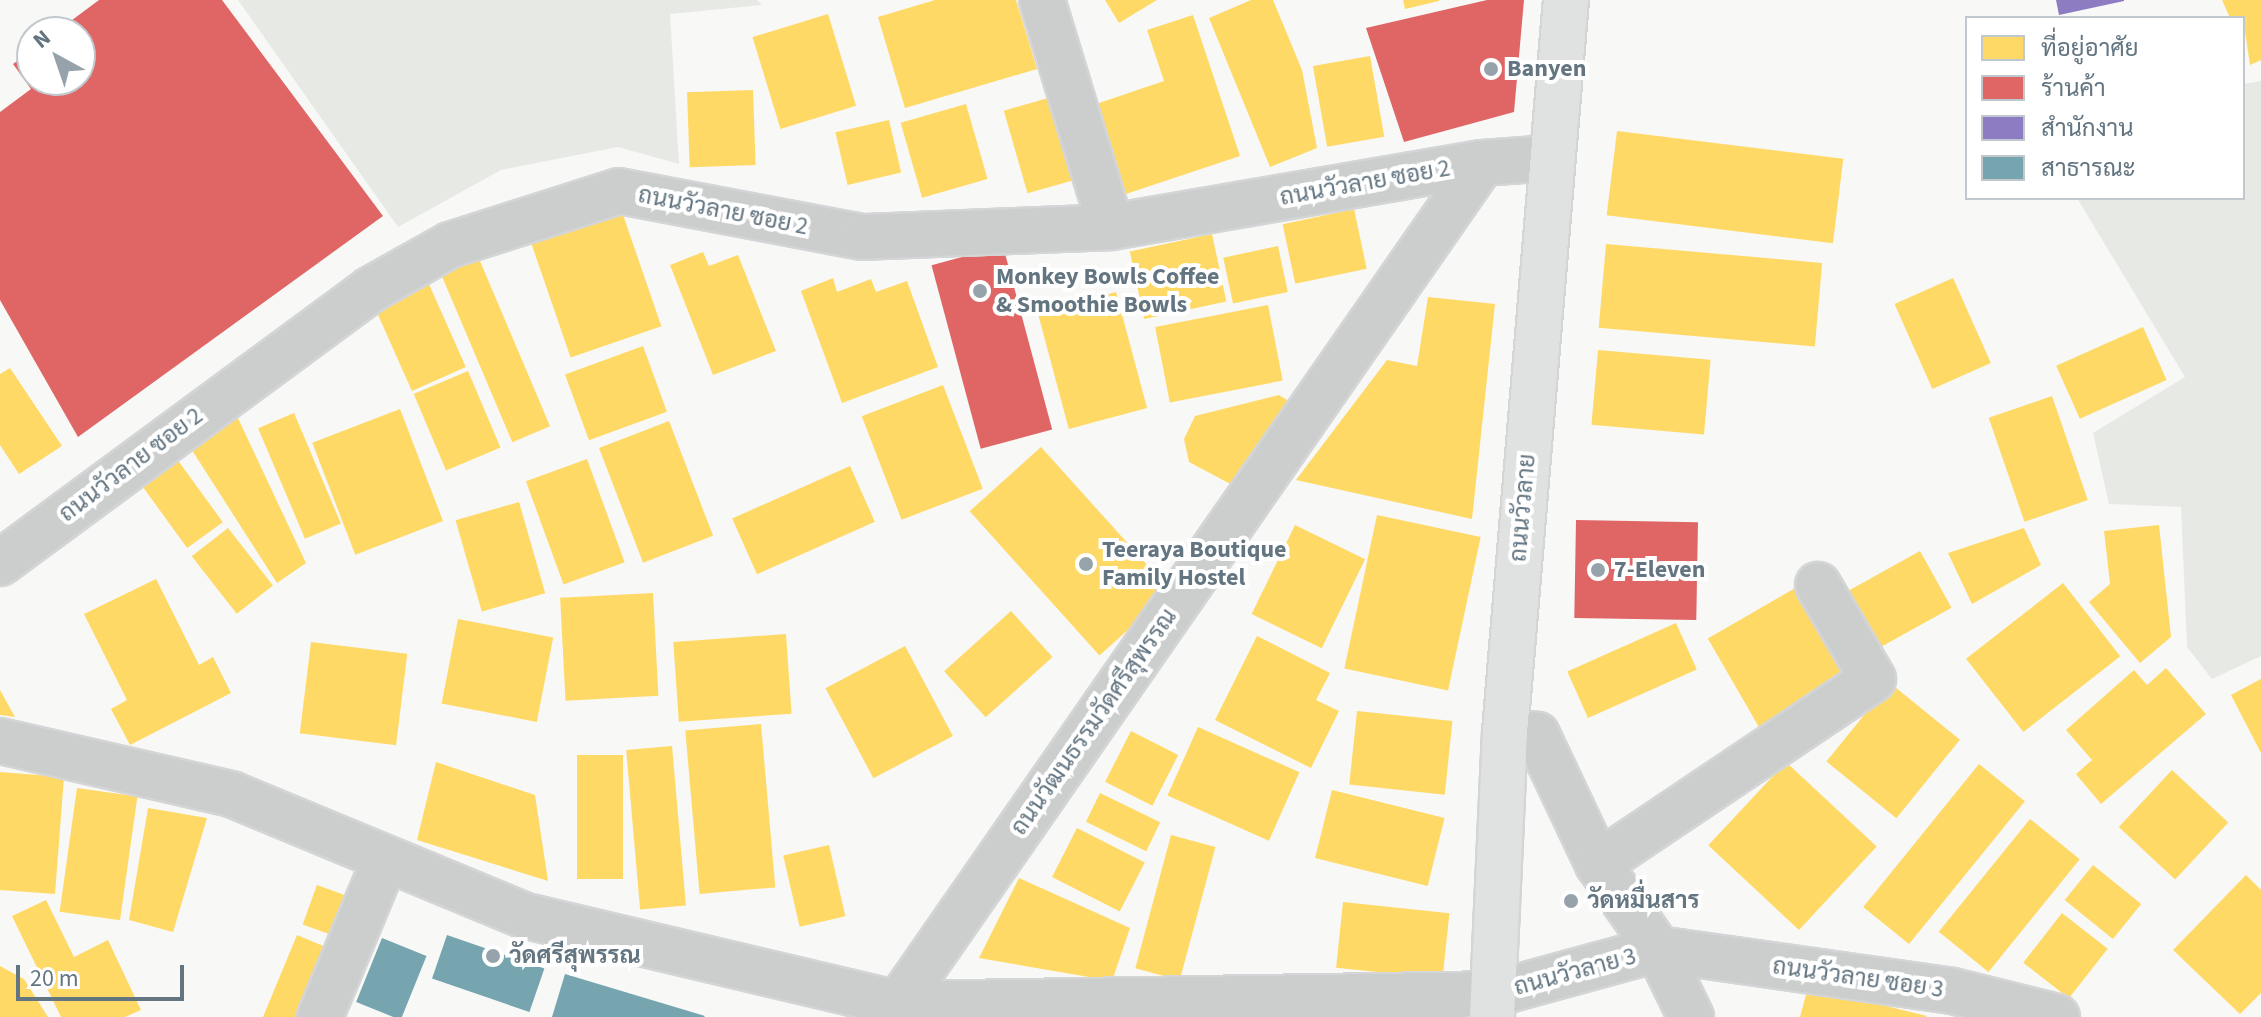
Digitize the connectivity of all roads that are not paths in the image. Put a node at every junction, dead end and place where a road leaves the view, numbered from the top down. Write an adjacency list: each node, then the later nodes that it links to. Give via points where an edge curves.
1 (1042, 0): 5 (street)
2 (1566, 0): 3 (street, ถนนวัวลาย)
3 (1551, 158): 4 (street, ถนนวัวลาย ซอย 2); 8 (street, ถนนวัวลาย)
4 (1482, 163): 5 (street, ถนนวัวลาย ซอย 2); 13 (street, ถนนวัฒนธรรมวัดศรีสุพรรณ)
5 (1111, 227): 6 (street, ถนนวัวลาย ซอย 2, via 863,237 619,191 512,221 370,290)
6 (0, 563)
7 (1818, 585): 11 (street, via 1882,673)
8 (1505, 732): 11 (street, via 1537,735); 14 (street, ถนนวัวลาย)
9 (0, 741): 10 (street, ถนนวัวลาย 3, via 231,794)
10 (385, 860): 13 (street, ถนนวัวลาย 3, via 526,916); 16 (street)
11 (1598, 864): 12 (street)
12 (1658, 949): 14 (street, ถนนวัวลาย 3); 17 (street); 18 (street, ถนนวัวลาย ซอย 3, via 1952,991)
13 (898, 1004): 15 (street, ถนนวัวลาย 3)
14 (1492, 1006): 15 (street, ถนนวัวลาย 3)
15 (1125, 1008)
16 (320, 1017)
17 (1691, 1017)
18 (2057, 1017)

